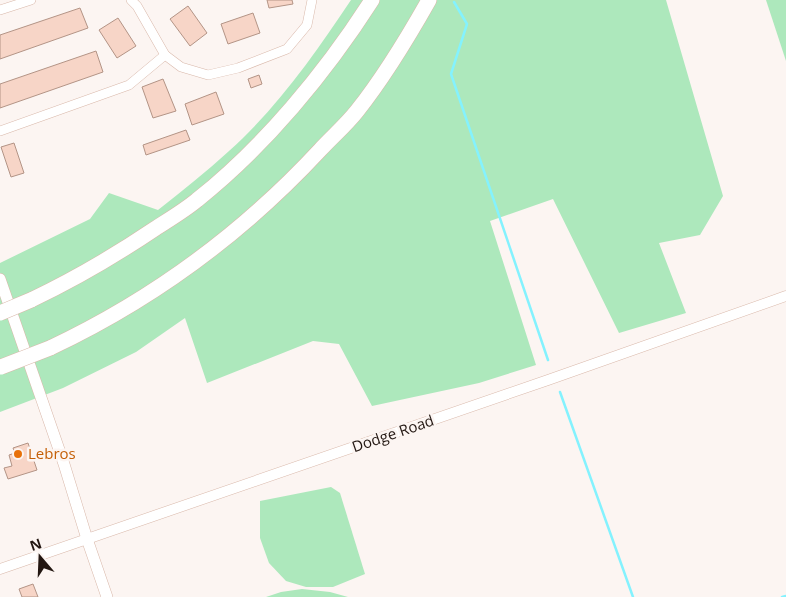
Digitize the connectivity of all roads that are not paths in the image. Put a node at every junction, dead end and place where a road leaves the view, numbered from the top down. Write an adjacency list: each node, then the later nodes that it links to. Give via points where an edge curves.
1 (31, 0): 6 (street)
2 (131, 0): 7 (street)
3 (312, 0): 7 (street, via 307,25 287,48 238,68 208,75 181,67)
4 (372, 0): 11 (highway, bridge, via 310,86 252,150 197,200 67,283)
5 (429, 0): 12 (highway, bridge, via 402,48 356,112 296,177 224,241 182,273 98,325)
6 (0, 10)
7 (165, 54): 8 (street, via 129,85)
8 (0, 131)
9 (0, 279): 13 (main road)
10 (786, 296): 13 (street, Dodge Road)
11 (0, 313)
12 (1, 368)
13 (87, 539): 14 (street, Dodge Road); 15 (main road)
14 (0, 570)
15 (108, 597)

